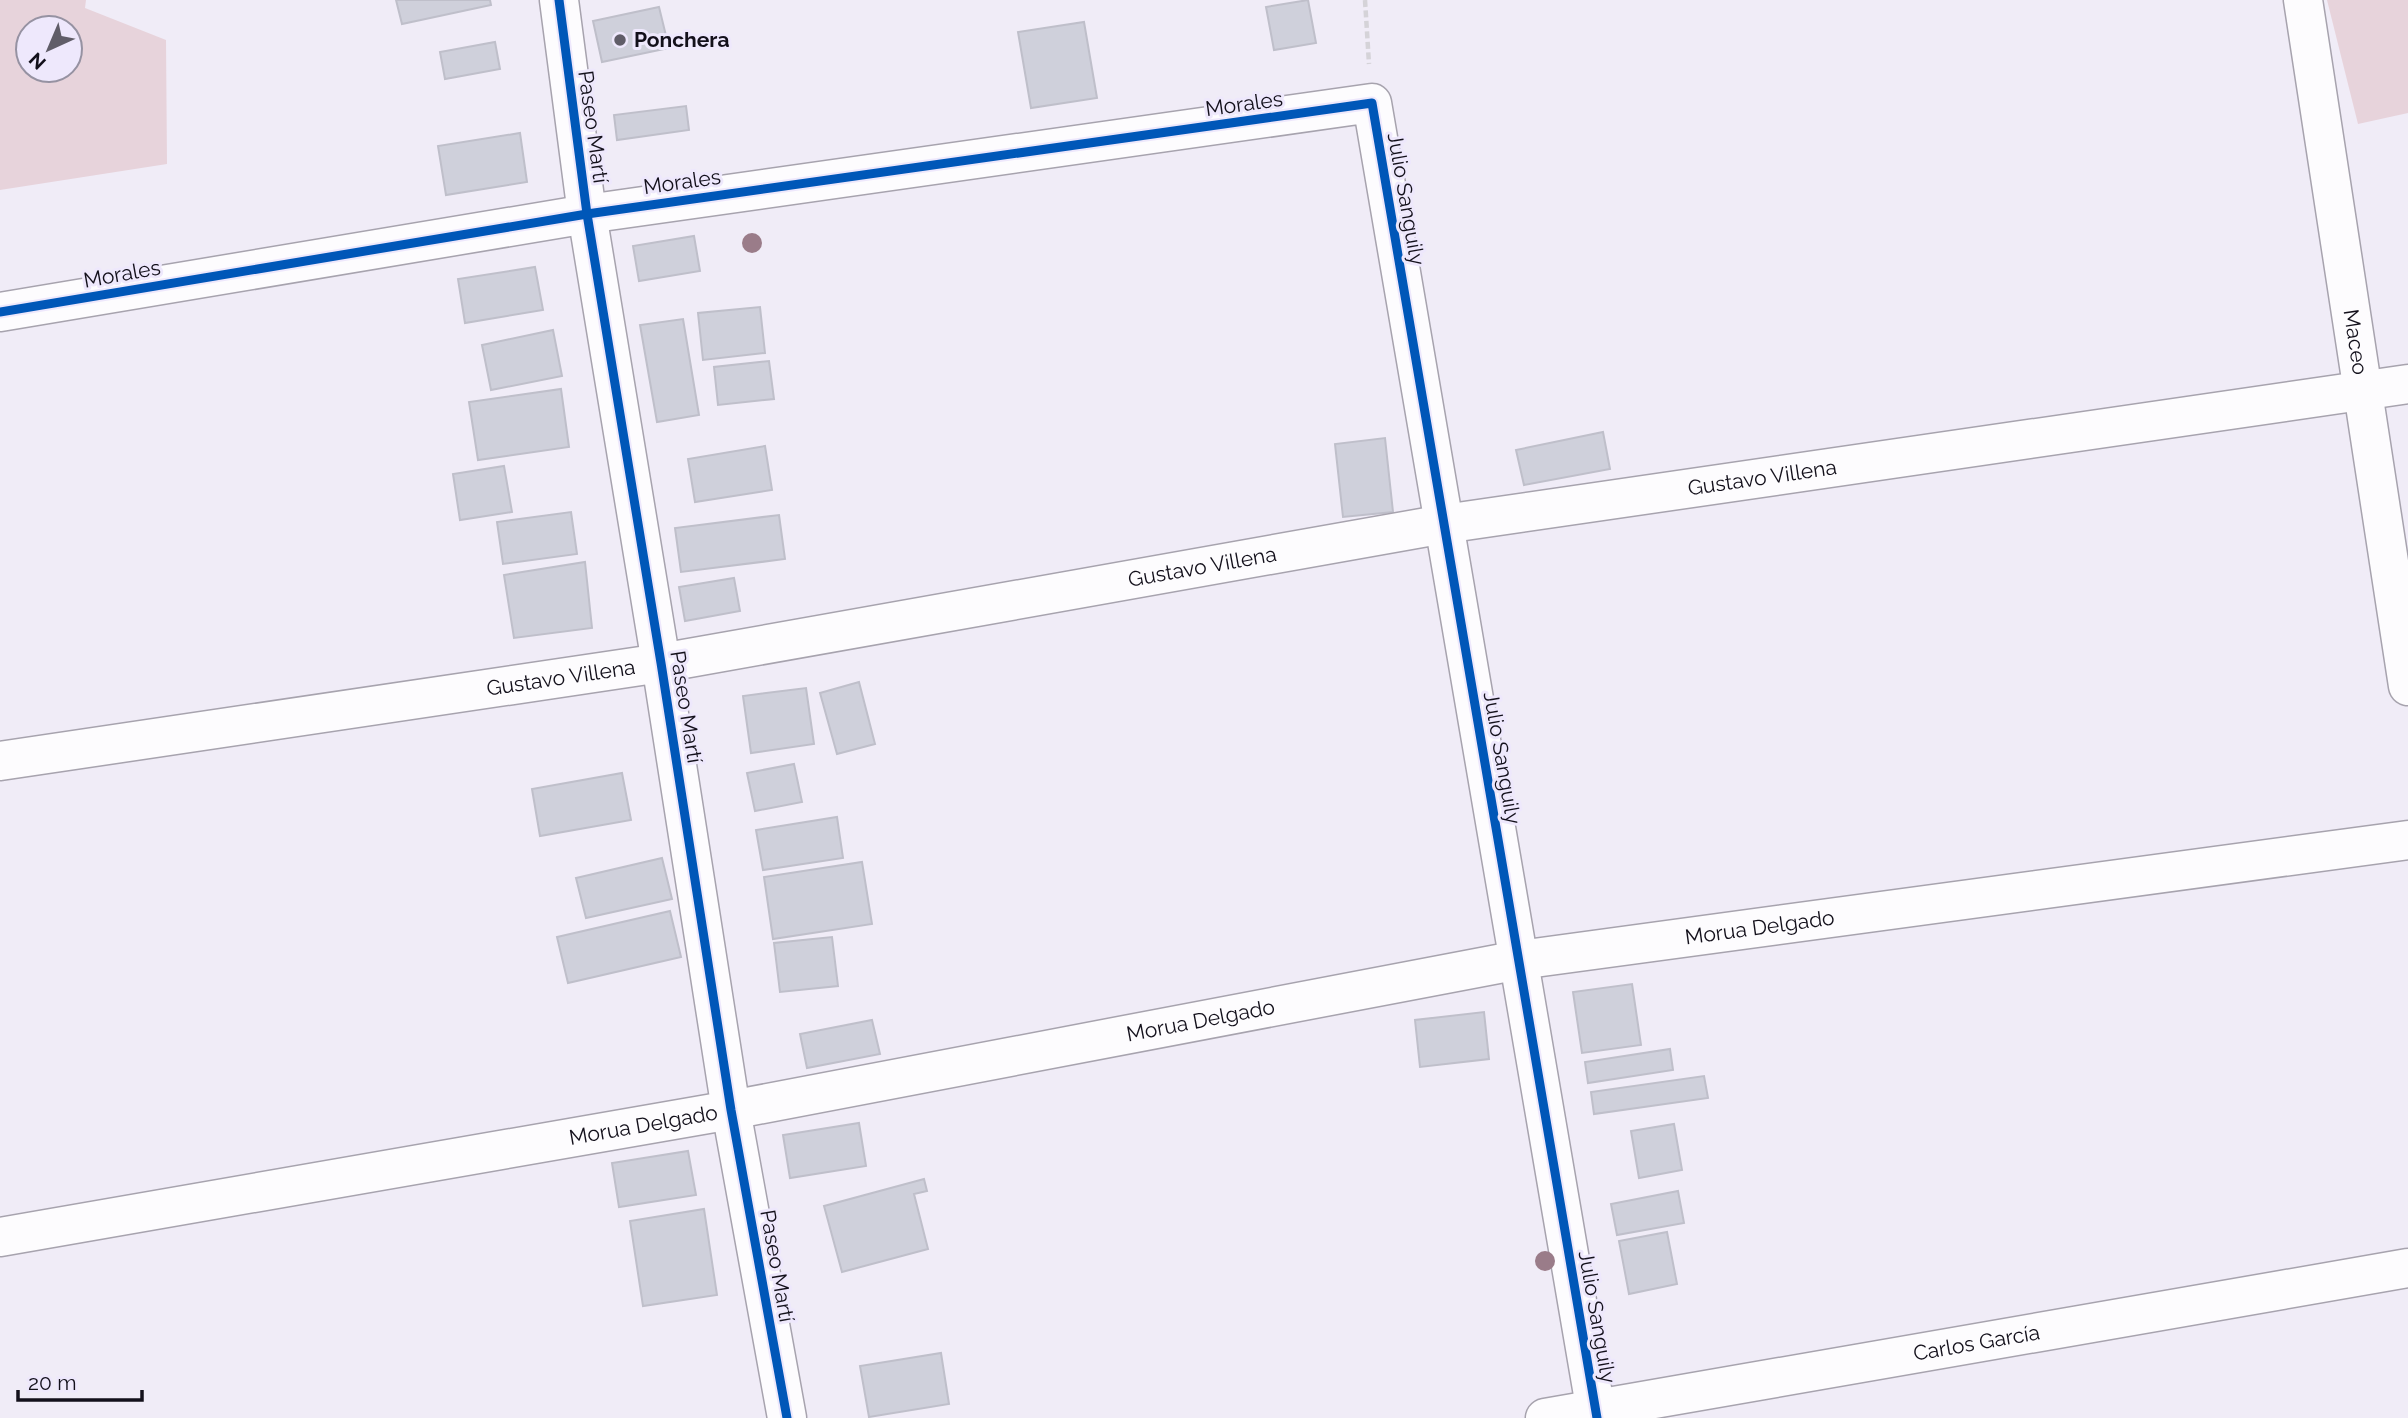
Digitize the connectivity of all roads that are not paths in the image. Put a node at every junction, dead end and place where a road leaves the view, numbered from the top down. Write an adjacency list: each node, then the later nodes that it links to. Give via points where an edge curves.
1 (559, 0): 4 (street, Paseo Martí)
2 (2303, 0): 7 (street, Maceo)
3 (1372, 103): 4 (street, Morales); 8 (street, Julio Sanguily)
4 (587, 214): 5 (street, Morales); 9 (street, Paseo Martí)
5 (0, 312)
6 (2408, 384): 7 (street, Gustavo Villena)
7 (2363, 391): 8 (street, Gustavo Villena); 10 (street, Maceo)
8 (1444, 524): 9 (street, Gustavo Villena); 13 (street, Julio Sanguily)
9 (661, 663): 11 (street, Gustavo Villena); 14 (street, Paseo Martí)
10 (2408, 686)
11 (0, 761)
12 (2408, 840): 13 (street, Morua Delgado)
13 (1519, 960): 14 (street, Morua Delgado); 17 (street, Julio Sanguily)
14 (731, 1110): 15 (street, Morua Delgado); 18 (street, Paseo Martí)
15 (0, 1237)
16 (2408, 1268): 17 (street, Carlos García)
17 (1596, 1414): 19 (street, Carlos García)
18 (787, 1418)
19 (1545, 1418)

